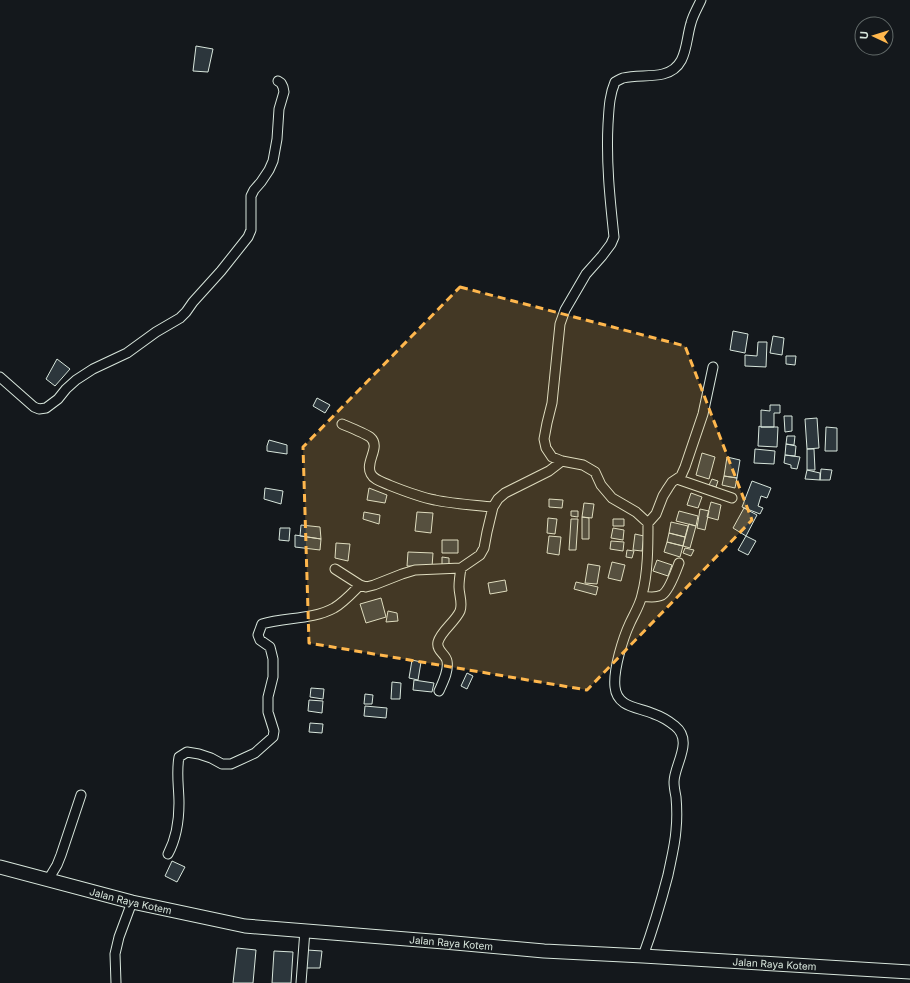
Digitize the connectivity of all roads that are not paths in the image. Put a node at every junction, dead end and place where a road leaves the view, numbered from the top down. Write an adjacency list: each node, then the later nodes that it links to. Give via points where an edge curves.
1 (701, 0): 6 (street, via 691,22 681,61 675,68 666,74 623,78 615,82 610,92 607,145 614,237 586,274 565,310 560,324 552,403 544,439 552,457)
2 (278, 81): 4 (street, via 282,83 284,92 279,109 277,139 269,170 251,196 251,230 186,312 127,353 76,380 46,408 34,407)
3 (713, 367): 7 (street, via 703,414 685,467)
4 (0, 377)
5 (342, 424): 9 (street, via 369,436 374,441 369,470 371,476 378,480 410,494 436,501)
6 (562, 461): 9 (street, via 549,471 506,493); 10 (street, via 583,465 595,472 601,485 612,498 636,512)
7 (677, 479): 8 (street); 10 (street, via 668,488 656,514)
8 (732, 498)
9 (493, 507): 12 (street, via 484,548 480,555)
10 (648, 523): 15 (street)
11 (679, 563): 15 (street, via 662,595)
12 (461, 568): 14 (street, via 415,570 374,585); 16 (street, via 459,612 438,641 440,652 447,661 446,676)
13 (335, 569): 14 (street)
14 (360, 586): 18 (street, via 336,607 323,613 262,624 258,635 260,640 270,647 273,659 273,676 268,697 273,737 255,753 231,764 222,764 211,758 187,752 179,757 177,829)
15 (642, 596): 23 (street, via 622,644 614,679 615,689 624,704 654,713 676,726 683,737 683,752 674,782 675,843 666,885)
16 (439, 691)
17 (81, 795): 20 (street, via 61,855)
18 (168, 854)
19 (0, 867): 20 (street, Jalan Raya Kotem)
20 (48, 880): 21 (street, Jalan Raya Kotem)
21 (132, 902): 22 (street, Jalan Raya Kotem, via 245,926); 25 (street, via 115,954)
22 (305, 930): 23 (street, Jalan Raya Kotem, via 544,951); 26 (street)
23 (643, 956): 24 (street, Jalan Raya Kotem)
24 (910, 972)
25 (116, 983)
26 (301, 983)

